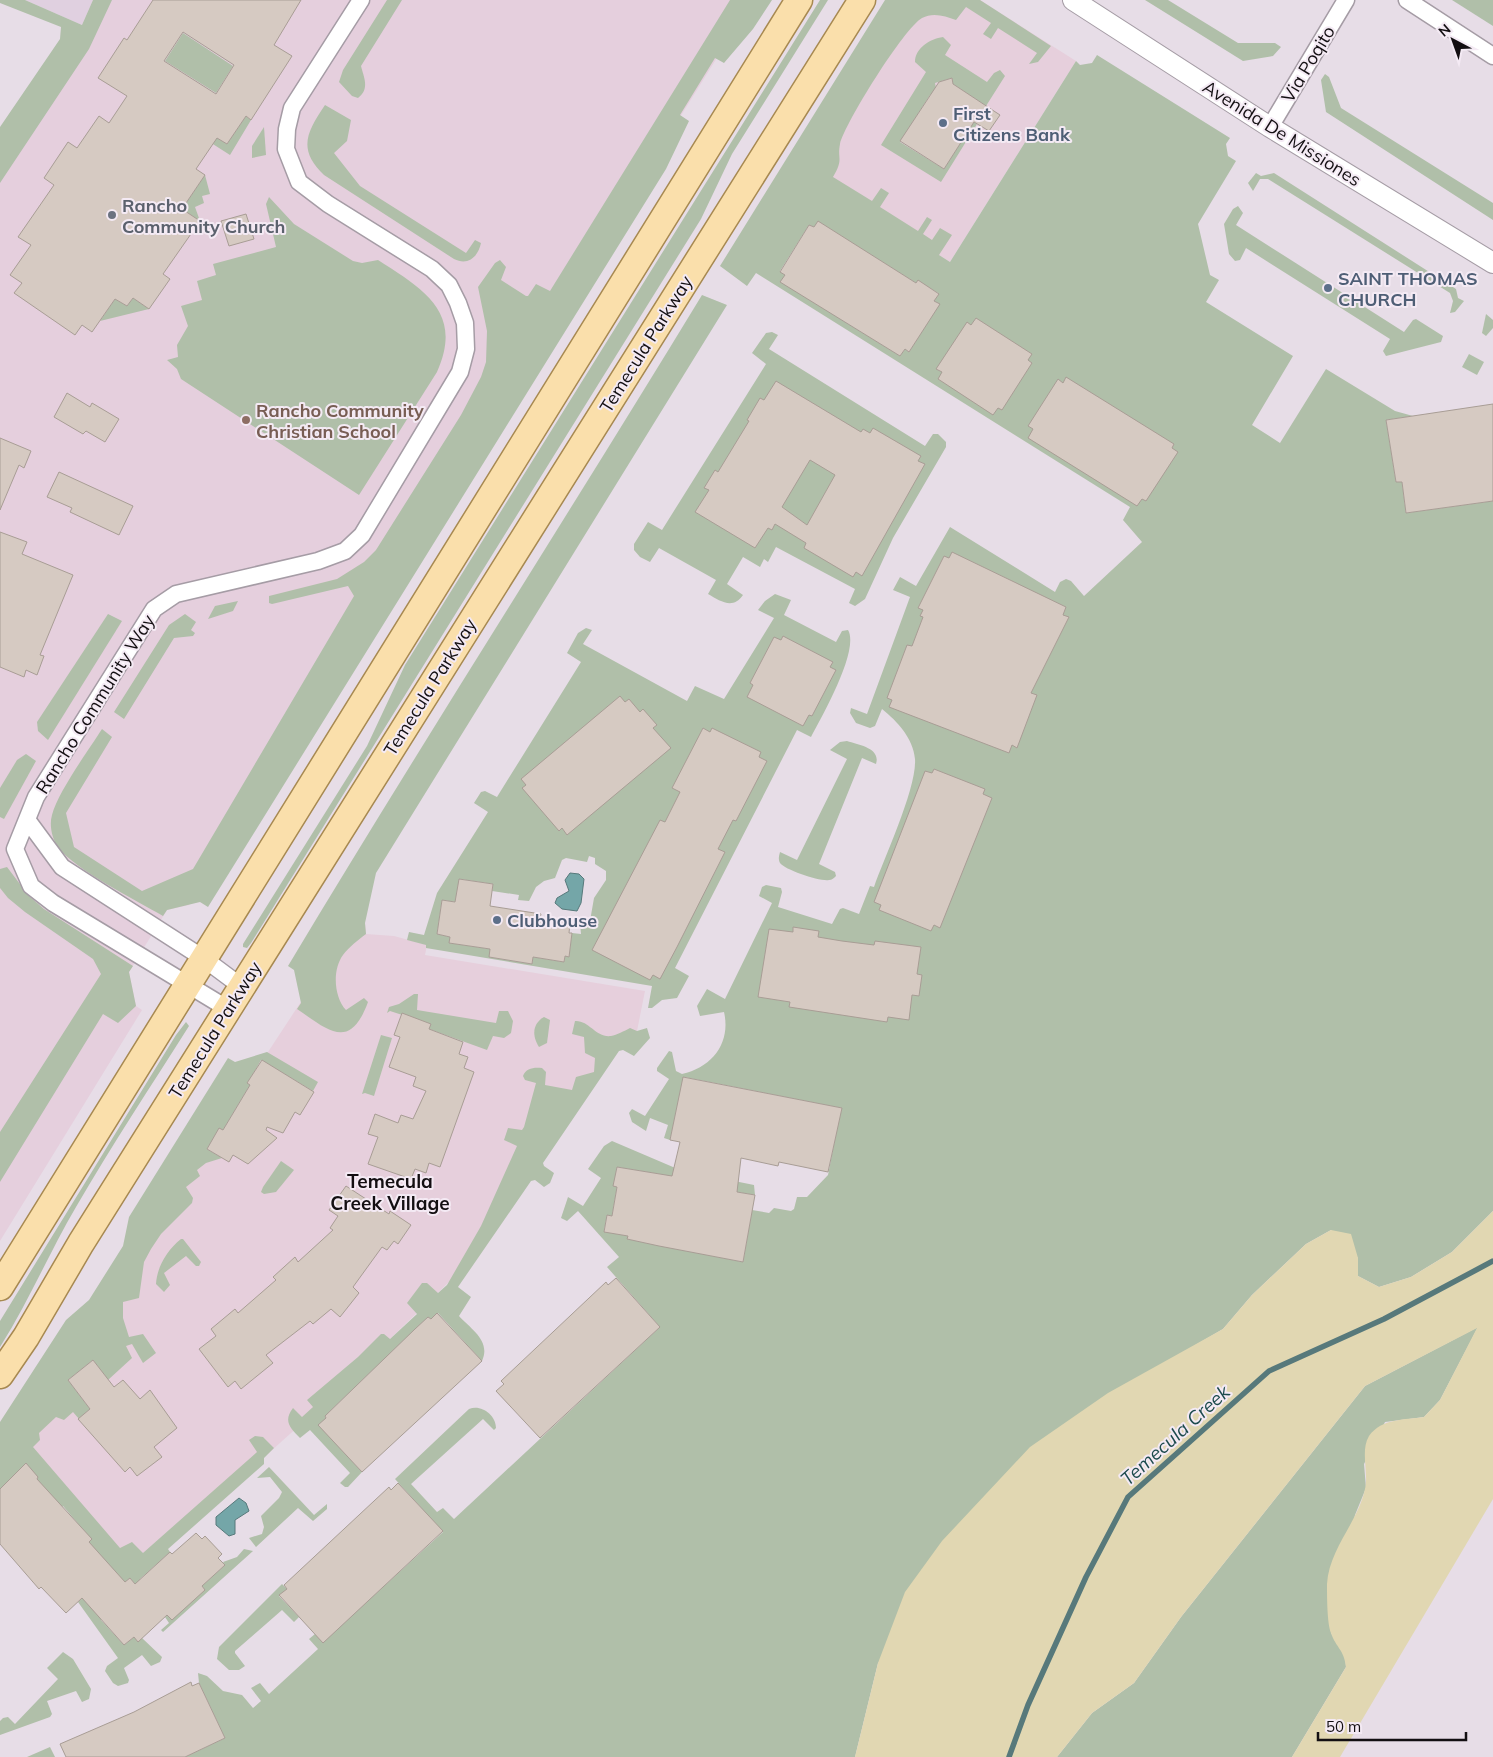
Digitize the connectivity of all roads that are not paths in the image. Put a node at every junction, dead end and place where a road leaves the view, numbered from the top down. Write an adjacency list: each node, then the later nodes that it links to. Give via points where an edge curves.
1 (361, 0): 10 (street, Rancho Community Way, via 292,108 286,129 286,149 299,182 328,204 432,269 449,285 465,323 466,349 460,372 362,535 345,551 318,561 176,594 154,609 36,797)
2 (798, 0): 11 (main road)
3 (862, 0): 13 (main road, Temecula Parkway)
4 (1072, 0): 8 (street, Avenida De Missiones)
5 (1346, 0): 8 (street, Via Poqito)
6 (1407, 0): 7 (street)
7 (1493, 56)
8 (1270, 127): 9 (street, Avenida De Missiones)
9 (1493, 264)
10 (28, 821): 11 (street, via 62,867); 12 (street, Rancho Community Way, via 15,849 31,886 53,903)
11 (203, 958): 12 (main road); 13 (street)
12 (187, 984): 14 (street, Rancho Community Way); 15 (main road)
13 (242, 987): 14 (main road, Temecula Parkway)
14 (228, 1009): 16 (main road, Temecula Parkway, via 81,1243 26,1338)
15 (0, 1287)
16 (0, 1375)

